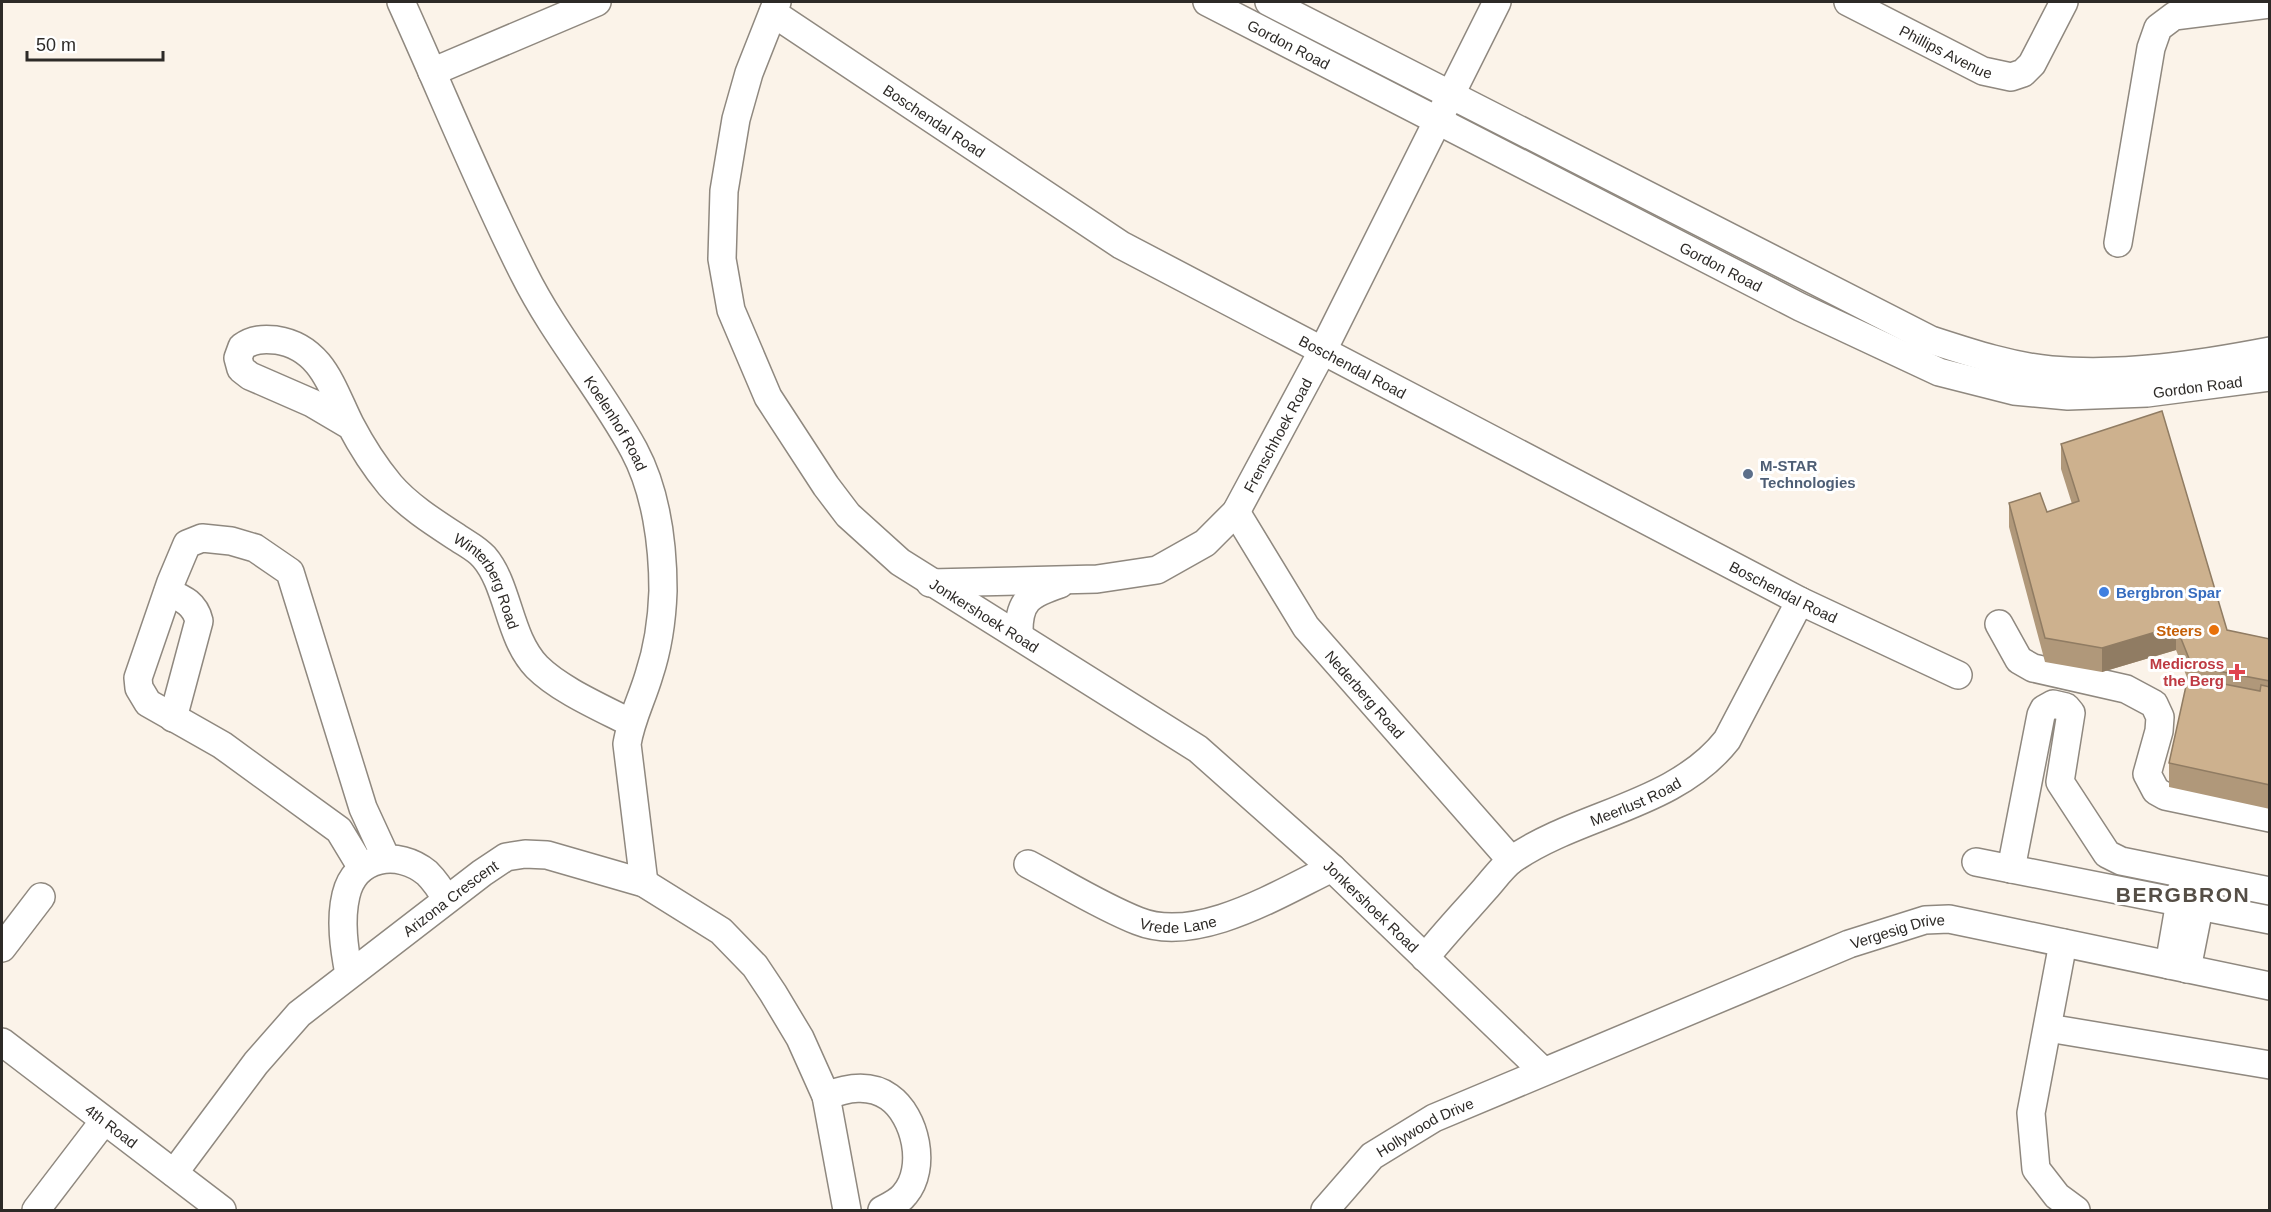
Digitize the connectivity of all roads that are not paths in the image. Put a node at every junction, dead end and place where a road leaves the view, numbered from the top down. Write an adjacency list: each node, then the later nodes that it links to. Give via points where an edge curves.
1 (401, 2): 10 (street, Koelenhof Road)
2 (597, 2): 10 (street)
3 (1207, 2): 12 (street, Gordon Road)
4 (1269, 2): 11 (street, Gordon Road)
5 (1497, 2): 11 (street, Frenschhoek Road)
6 (1848, 2): 7 (street, Phillips Avenue, via 1983,71 2011,77 2023,73 2039,52)
7 (2064, 2)
8 (2270, 4): 13 (street, via 2174,16 2158,28 2151,48)
9 (775, 7): 14 (street, Boschendal Road, via 1121,245); 21 (street, Jonkershoek Road, via 736,119 724,191 722,259 731,309 768,397 826,486 868,536)
10 (432, 72): 28 (street, Koelenhof Road, via 525,276 635,452 651,491 663,590 660,633)
11 (1450, 96): 12 (street, Frenschhoek Road); 16 (street, Gordon Road)
12 (1436, 121): 14 (street, Frenschhoek Road); 16 (street, Gordon Road, via 1800,307 1939,372)
13 (2118, 243)
14 (1323, 350): 19 (street, Frenschhoek Road); 23 (street, Boschendal Road)
15 (2270, 351): 16 (street, Gordon Road, via 2162,369)
16 (1985, 371): 17 (street, Gordon Road, via 2014,391 2106,396)
17 (2270, 377)
18 (351, 426): 28 (street, Winterberg Road, via 403,498 484,557 526,653 538,668 582,698)
19 (1236, 512): 20 (street, Frenschhoek Road, via 1205,543 1157,570); 30 (street, Nederberg Road, via 1306,627)
20 (1075, 579): 21 (street, Frenschhoek Road); 25 (street, via 1032,595 1020,615)
21 (930, 583): 25 (street, Jonkershoek Road)
22 (168, 592): 27 (street, via 196,609 199,621); 27 (street, via 138,678 148,704); 32 (street, via 187,544 202,538 255,548 290,572 363,808)
23 (1800, 601): 26 (street, Boschendal Road); 30 (street, Meerlust Road, via 1713,758 1661,792 1555,835)
24 (1999, 624): 29 (street, via 2019,660 2033,668 2126,689 2154,704 2160,717 2159,731 2147,774 2156,791)
25 (1019, 635): 34 (street, Jonkershoek Road, via 1198,749)
26 (1958, 675)
27 (173, 718): 32 (street, via 222,745 339,830)
28 (631, 723): 37 (street, Koelenhof Road, via 627,744)
29 (2270, 818)
30 (1511, 860): 45 (street, Meerlust Road)
31 (1976, 862): 35 (street)
32 (374, 863): 40 (street, via 399,859 426,873); 47 (street, via 352,878 345,905 344,950)
33 (1028, 864): 34 (street, Vrede Lane, via 1139,922 1161,926 1209,922 1244,910)
34 (1332, 868): 45 (street, Jonkershoek Road)
35 (2011, 869): 36 (street, via 2041,716 2053,704 2066,707 2071,713 2060,772 2062,786 2107,854 2121,861); 41 (street)
36 (2194, 876): 38 (street); 41 (street)
37 (644, 883): 40 (street, Arizona Crescent, via 547,855 525,854 506,857); 53 (street, Arizona Crescent, via 721,932 755,966 800,1038)
38 (2270, 891)
39 (41, 897): 44 (street)
40 (446, 899): 47 (street, Arizona Crescent)
41 (2189, 904): 42 (street); 46 (street)
42 (2270, 920)
43 (2063, 943): 46 (street, Vergesig Drive); 49 (street); 52 (street, Vergesig Drive, via 1949,919 1925,920 1849,944)
44 (2, 948)
45 (1425, 958): 52 (street, Jonkershoek Road)
46 (2178, 967): 48 (street, Vergesig Drive)
47 (349, 974): 55 (street, Arizona Crescent, via 300,1014 256,1063)
48 (2270, 986)
49 (2048, 1028): 51 (street); 61 (street, via 2031,1113 2036,1169 2057,1196)
50 (2, 1042): 54 (street, 4th Road)
51 (2270, 1065)
52 (1543, 1071): 60 (street, Hollywood Drive, via 1402,1135 1372,1156)
53 (826, 1096): 58 (street, Arizona Crescent); 59 (street, via 856,1088 874,1090 890,1097 912,1128 917,1156 915,1173 906,1194)
54 (104, 1121): 55 (street, 4th Road); 56 (street)
55 (174, 1173): 57 (street, 4th Road)
56 (36, 1210)
57 (222, 1210)
58 (847, 1210)
59 (882, 1210)
60 (1325, 1210)
61 (2076, 1210)

